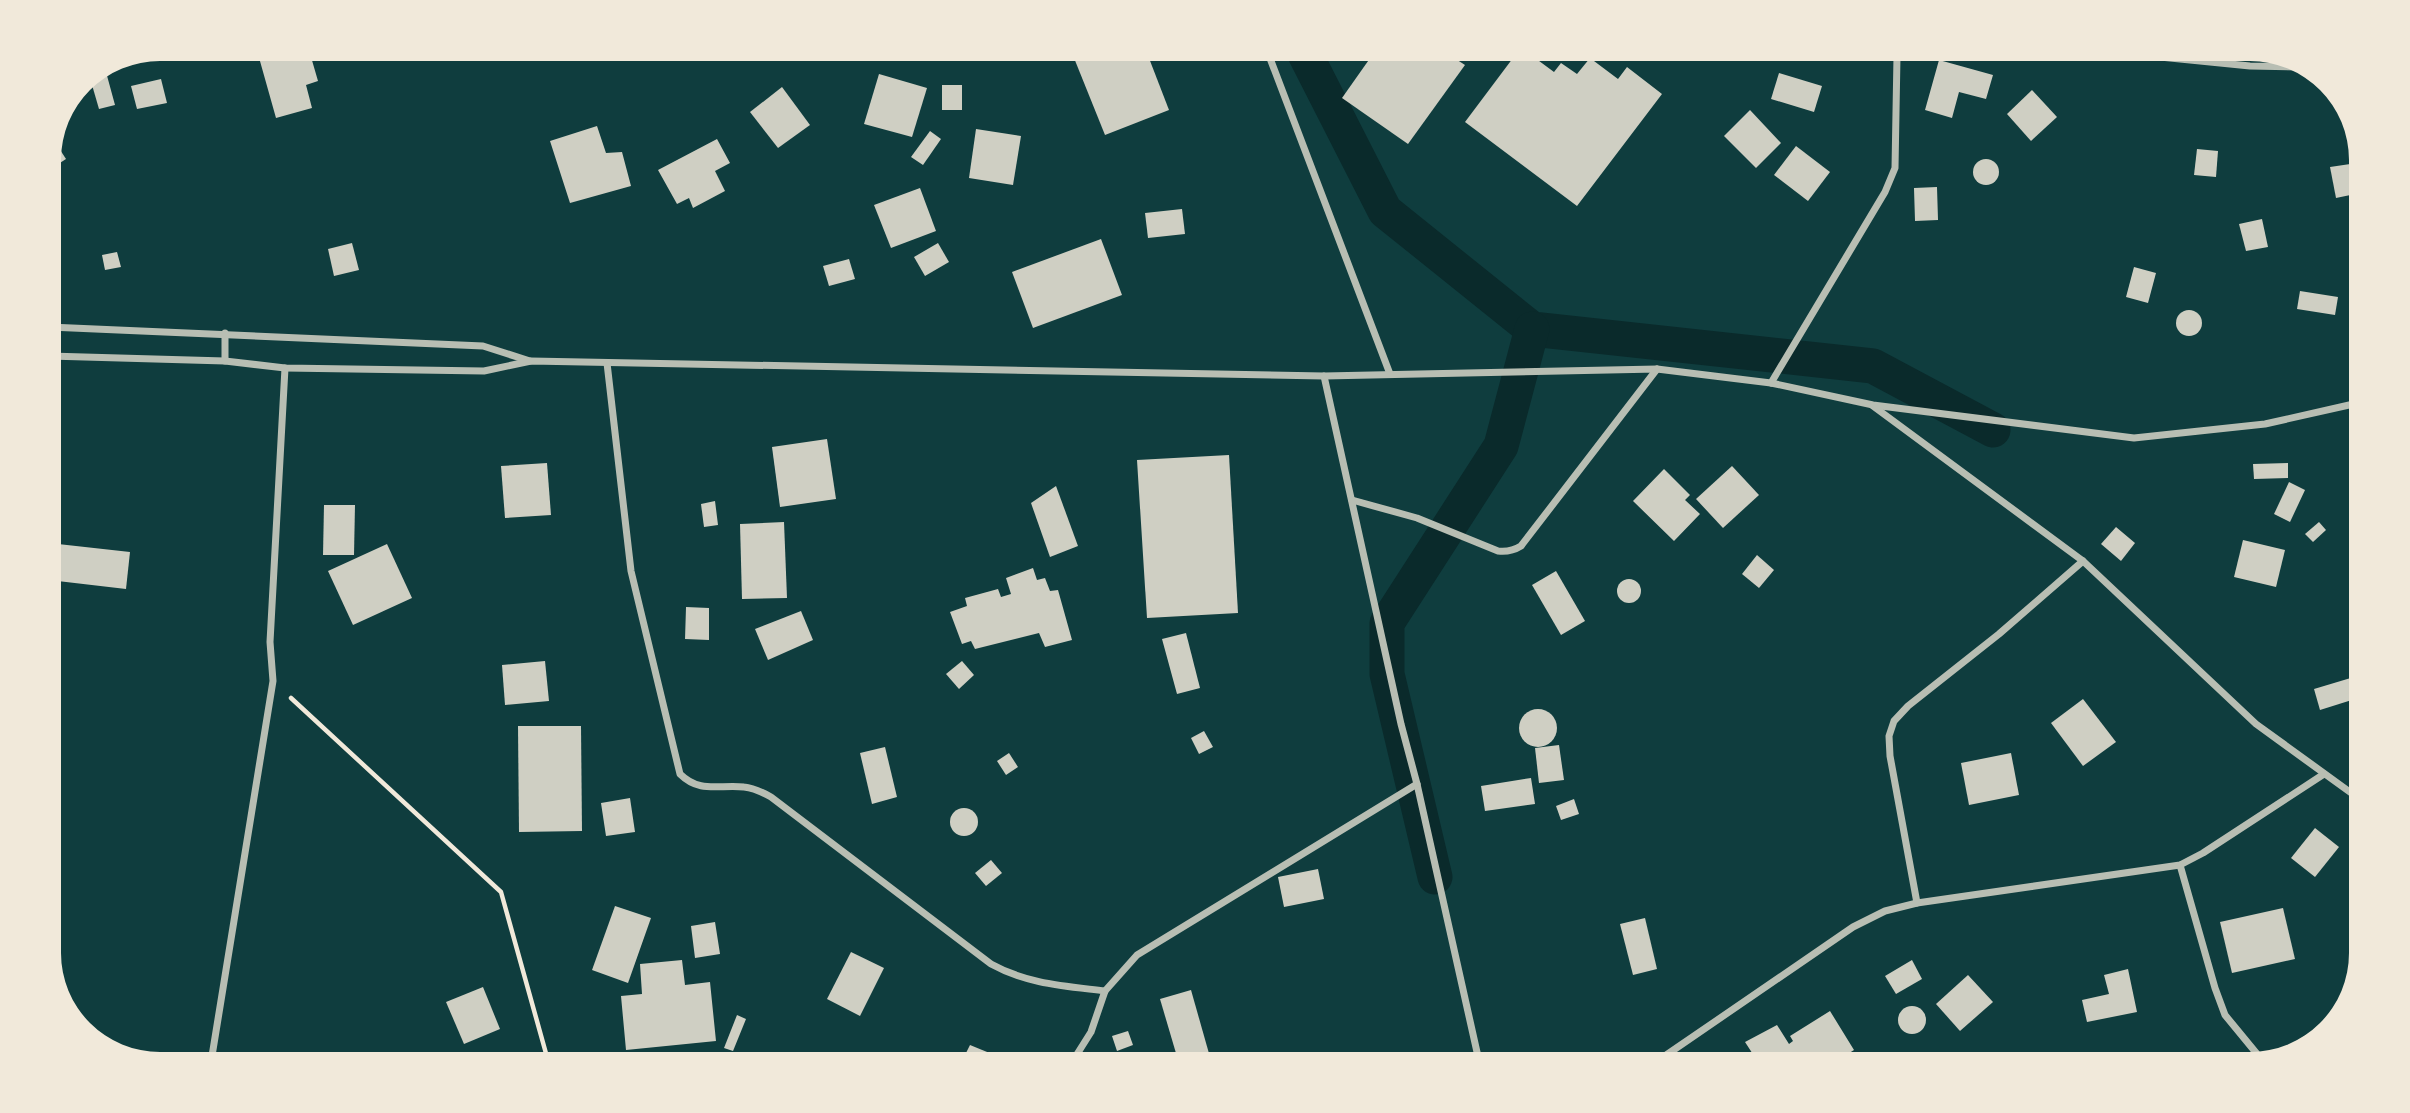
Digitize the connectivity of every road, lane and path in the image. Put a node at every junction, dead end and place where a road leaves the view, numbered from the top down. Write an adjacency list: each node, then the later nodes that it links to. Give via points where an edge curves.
1 (1271, 61): 14 (street)
2 (1897, 61): 16 (street, via 1895,168)
3 (2231, 61): 4 (street)
4 (2249, 62): 5 (street)
5 (2273, 64)
6 (61, 327): 7 (street)
7 (225, 333): 9 (street); 10 (street, via 483,346)
8 (61, 356): 9 (street)
9 (225, 361): 12 (street)
10 (531, 361): 11 (street); 12 (street, via 484,371)
11 (607, 362): 15 (street); 27 (street, via 631,571 680,774 693,785 743,787 771,797 1009,974 1033,982)
12 (285, 368): 21 (street)
13 (1657, 369): 14 (street); 16 (street); 19 (street, via 1515,550 1498,551 1417,518)
14 (1390, 374): 15 (street)
15 (1324, 376): 19 (street)
16 (1771, 383): 17 (street)
17 (1873, 405): 18 (street, via 2134,438 2265,424); 20 (street)
18 (2349, 405)
19 (1352, 500): 23 (street)
20 (2083, 561): 22 (street, via 2256,724); 26 (street, via 1894,721 1890,756)
21 (272, 681): 28 (street); 29 (path, via 501,892)
22 (2324, 774): 24 (street); 25 (street)
23 (1417, 784): 27 (street, via 1138,956); 31 (street)
24 (2349, 792)
25 (2180, 865): 26 (street); 33 (street, via 2225,1015)
26 (1917, 902): 32 (street, via 1853,927)
27 (1105, 991): 30 (street, via 1091,1032)
28 (213, 1052)
29 (546, 1052)
30 (1078, 1052)
31 (1477, 1052)
32 (1671, 1052)
33 (2255, 1052)

